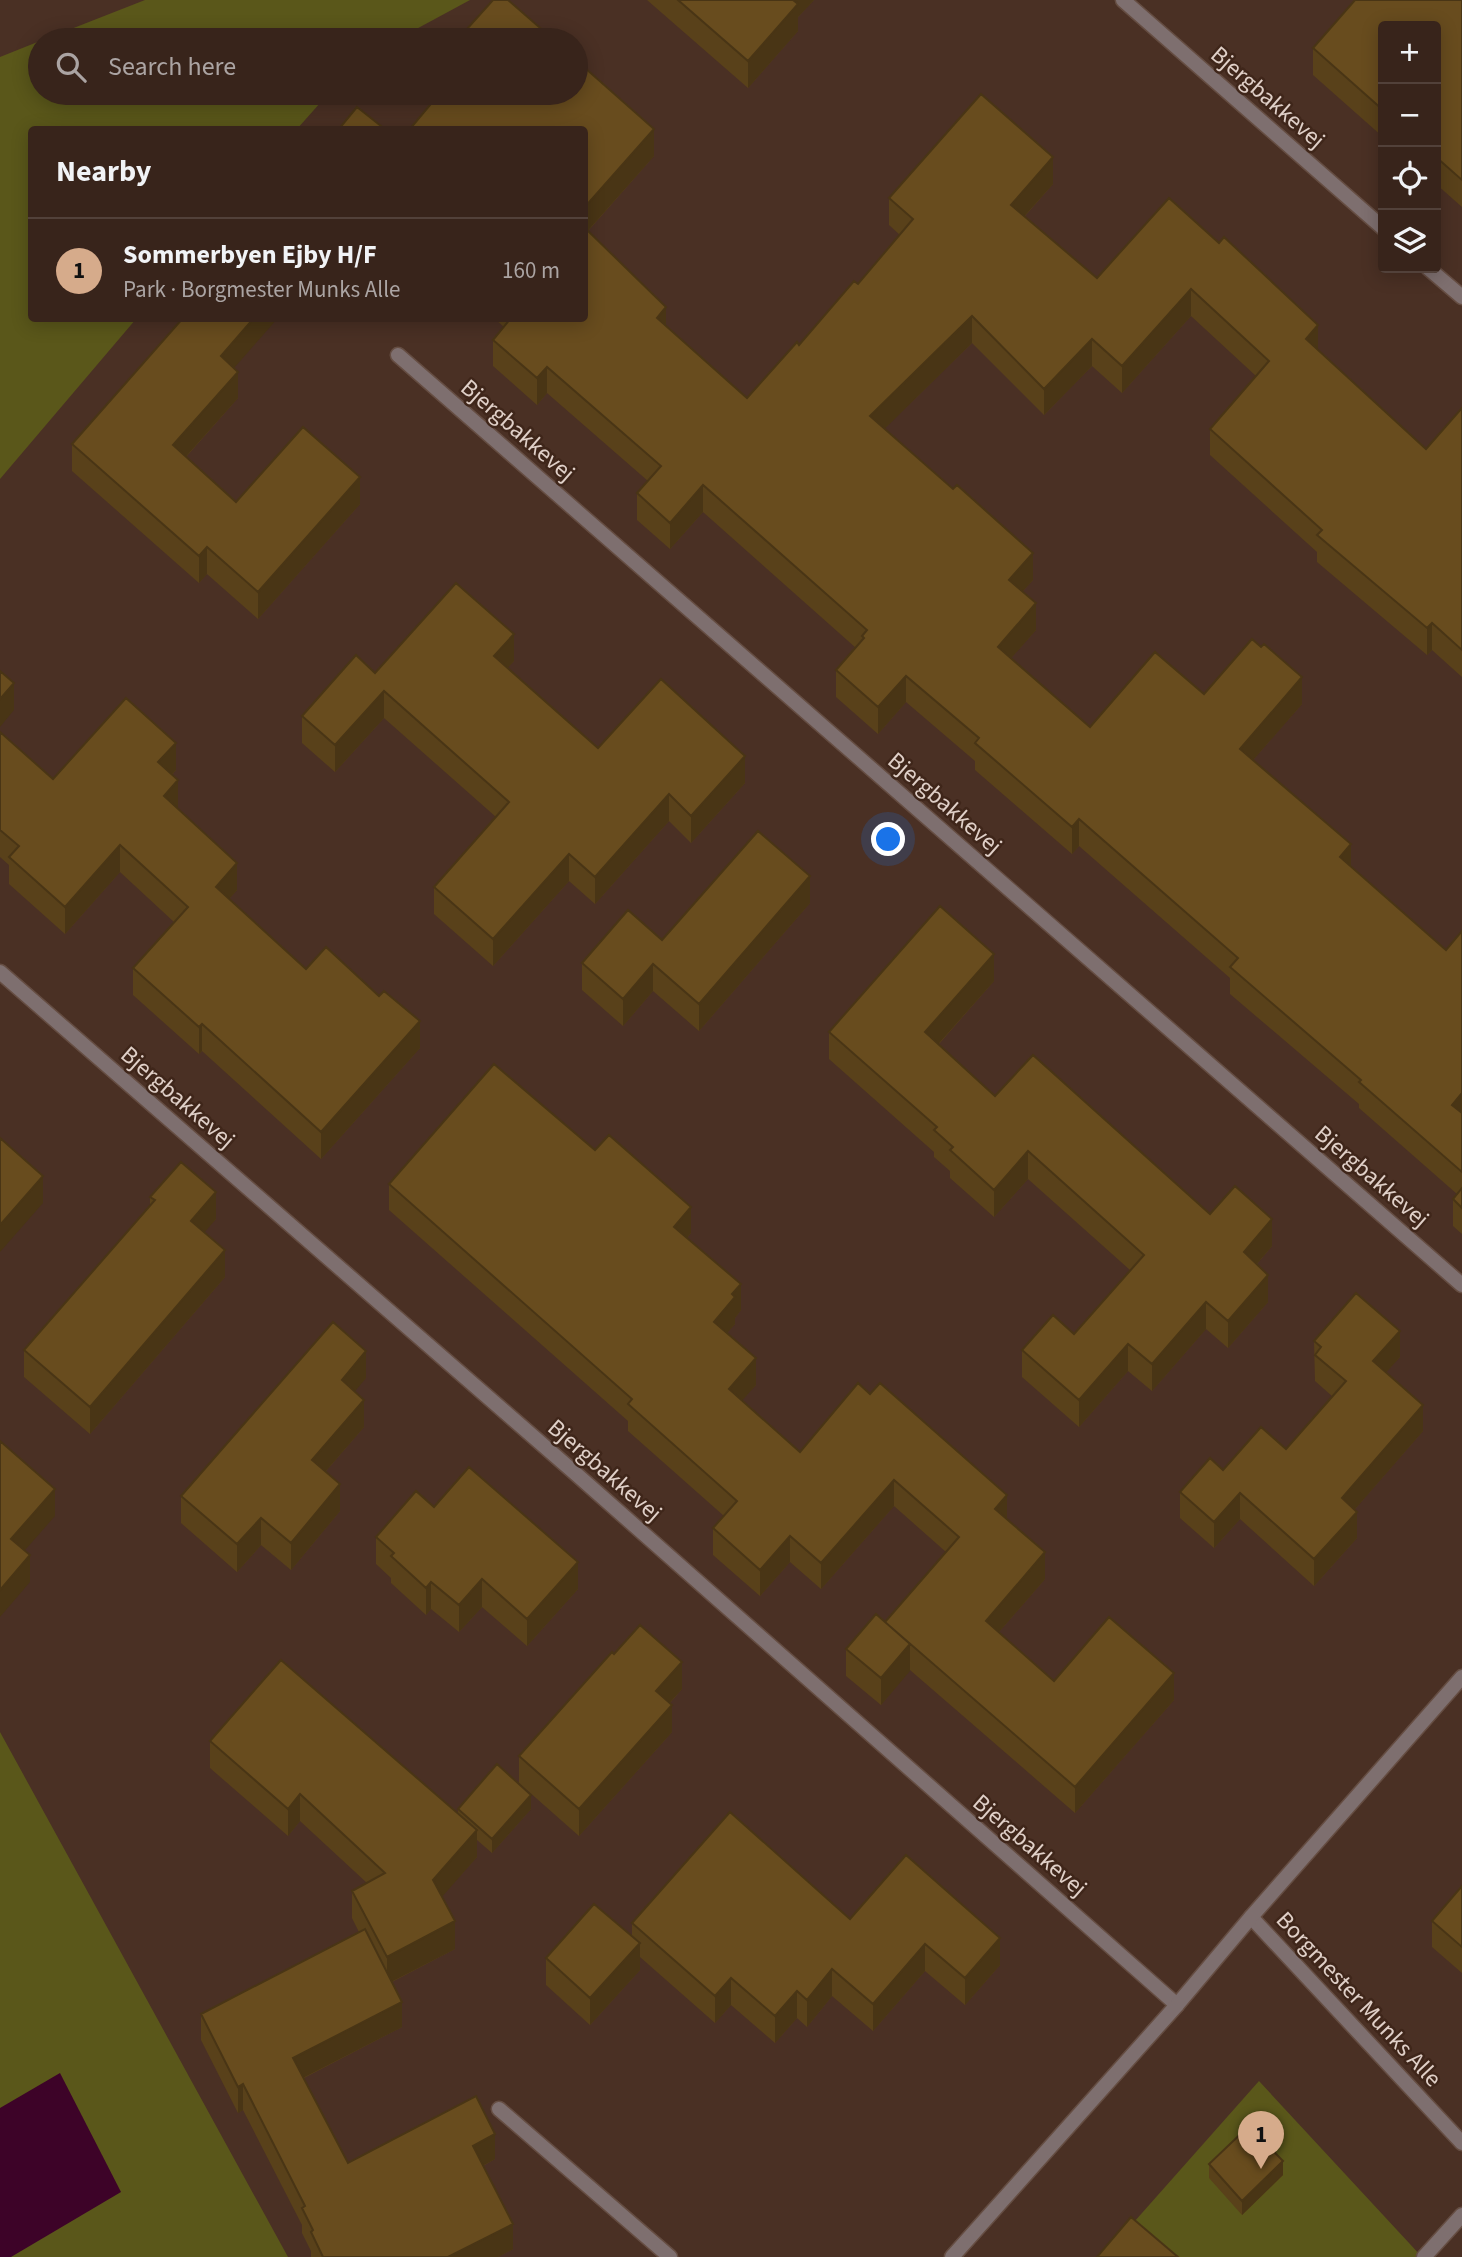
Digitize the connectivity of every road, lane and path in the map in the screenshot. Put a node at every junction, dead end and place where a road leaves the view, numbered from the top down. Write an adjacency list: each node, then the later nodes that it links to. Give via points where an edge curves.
1 (1124, 0): 2 (street, Bjergbakkevej)
2 (1378, 224)
3 (1435, 273): 4 (street)
4 (1462, 297)
5 (398, 355): 7 (street, Bjergbakkevej)
6 (0, 972): 10 (street, Bjergbakkevej)
7 (1462, 1285)
8 (1462, 1677): 9 (street)
9 (1251, 1917): 10 (street); 12 (street, Borgmester Munks Alle)
10 (1177, 2005): 15 (street)
11 (499, 2109): 14 (street)
12 (1462, 2143)
13 (1462, 2215): 16 (street)
14 (670, 2257)
15 (952, 2257)
16 (1424, 2257)

